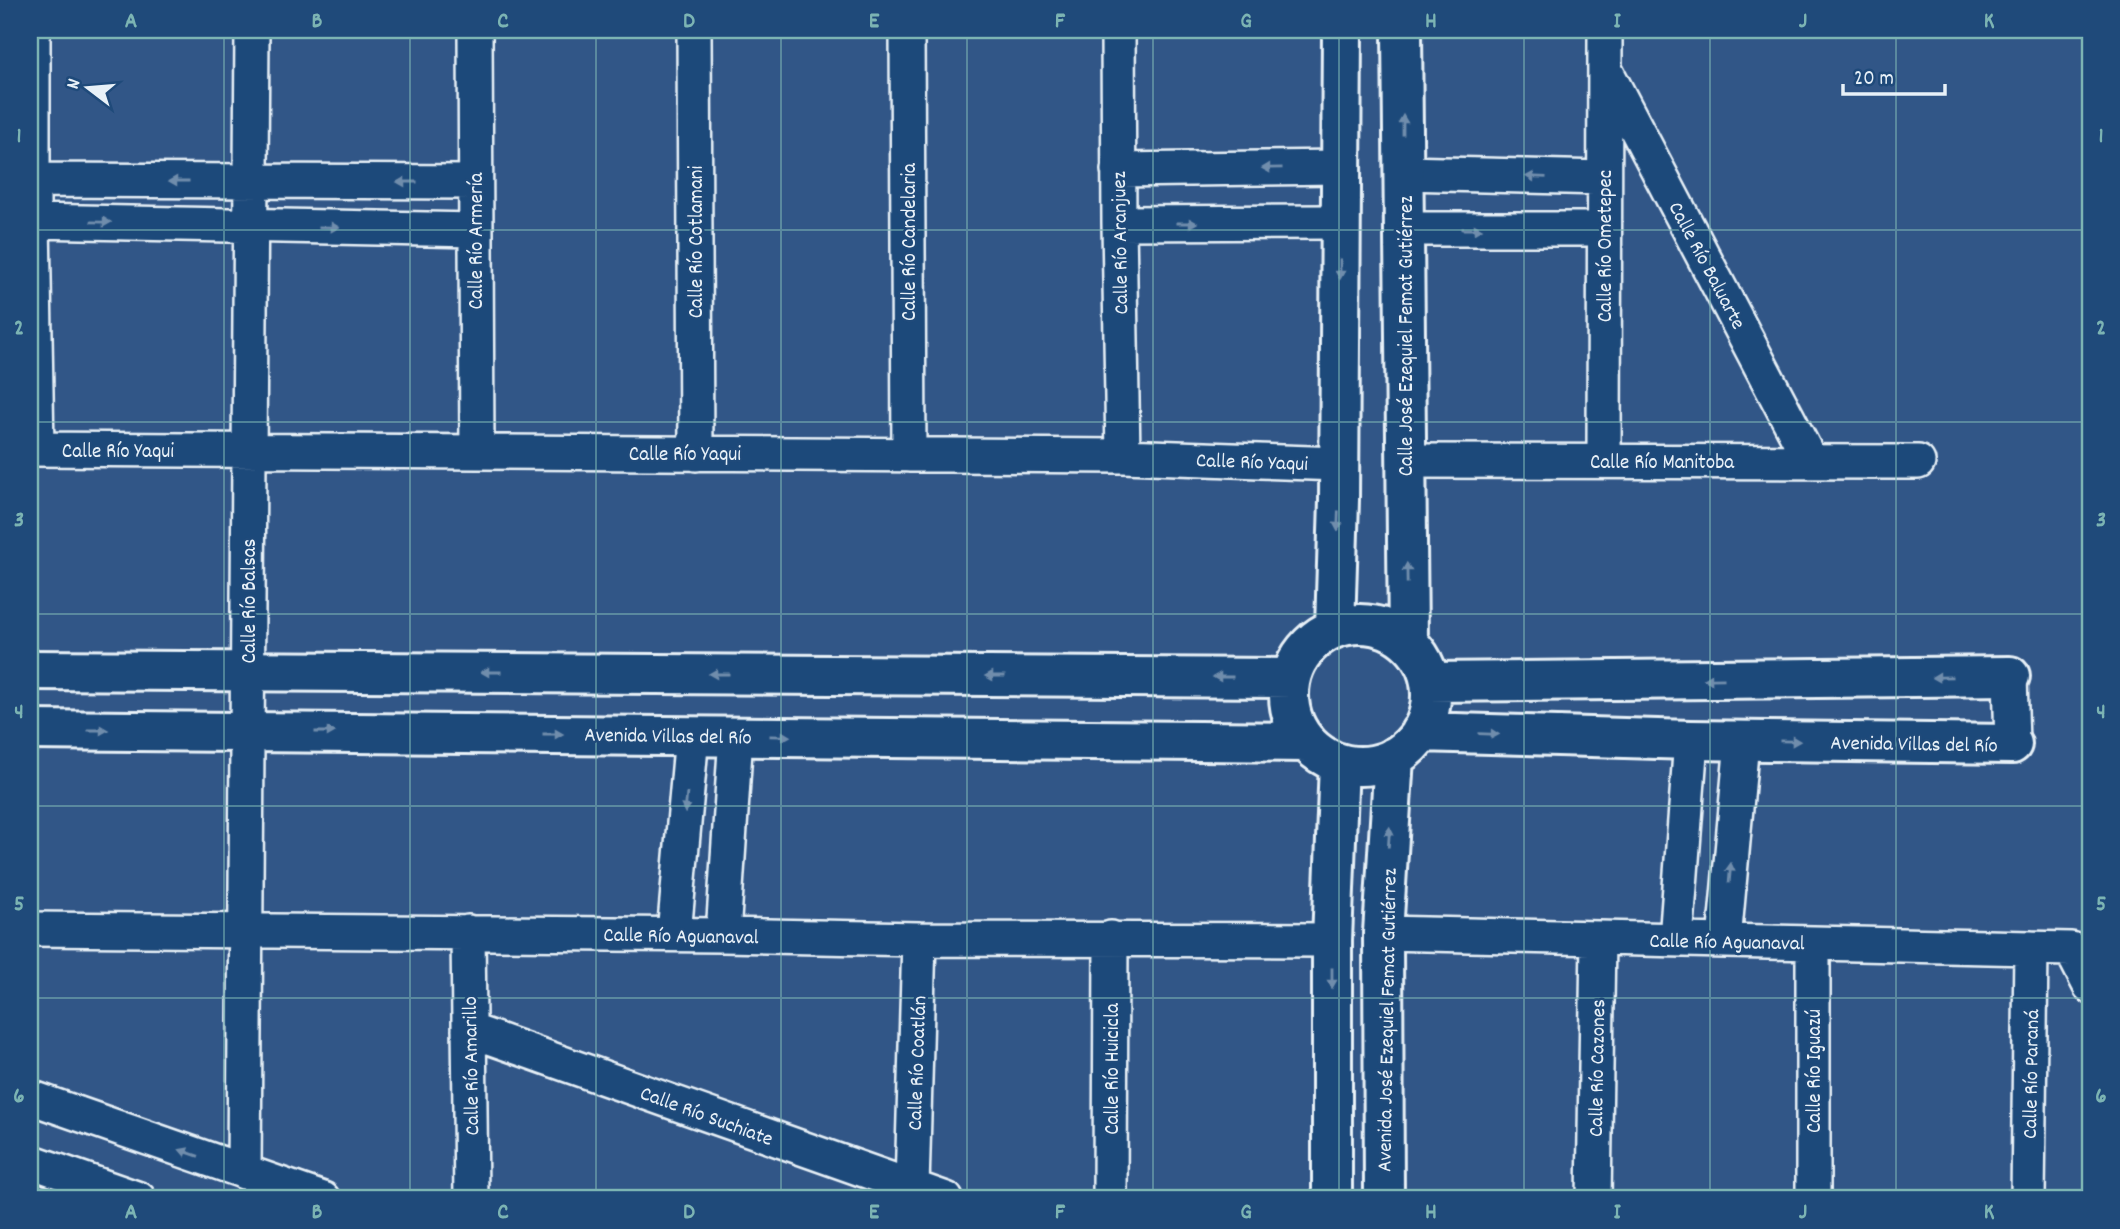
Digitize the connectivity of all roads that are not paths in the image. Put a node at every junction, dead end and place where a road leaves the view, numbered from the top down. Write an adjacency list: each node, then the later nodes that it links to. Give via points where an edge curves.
1 (33, 30): 15 (street)
2 (252, 30): 16 (street, Calle Río Balsas)
3 (475, 30): 17 (street, Calle Río Armería)
4 (694, 30): 28 (street, Calle Río Cotlamani)
5 (906, 30): 29 (street, Calle Río Candelaria)
6 (1118, 30): 12 (street, Calle Río Aranjuez)
7 (1342, 30): 11 (street)
8 (1402, 30): 13 (street, Calle José Ezequiel Femat Gutiérrez, one-way to 8)
9 (1605, 30): 10 (street, Calle Río Ometepec)
10 (1605, 69): 14 (street, Calle Río Ometepec); 33 (street, Calle Río Baluarte)
11 (1340, 167): 12 (street, one-way to 12); 19 (street)
12 (1118, 170): 20 (street, Calle Río Aranjuez)
13 (1403, 173): 14 (street, one-way to 13); 22 (street, Calle José Ezequiel Femat Gutiérrez)
14 (1604, 178): 23 (street, Calle Río Ometepec)
15 (33, 180): 16 (street, one-way to 15); 18 (street)
16 (251, 181): 17 (street, one-way to 16); 21 (street, Calle Río Balsas)
17 (475, 182): 24 (street, Calle Río Armería)
18 (33, 221): 21 (street, one-way to 21); 25 (street)
19 (1340, 222): 20 (street, one-way to 19); 35 (street, one-way to 35)
20 (1119, 223): 30 (street, Calle Río Aranjuez)
21 (250, 225): 24 (street, one-way to 24); 26 (street, Calle Río Balsas)
22 (1404, 229): 23 (street, one-way to 23); 31 (street, Calle José Ezequiel Femat Gutiérrez)
23 (1604, 229): 32 (street, Calle Río Ometepec)
24 (475, 230): 27 (street, Calle Río Armería)
25 (33, 449): 26 (street, Calle Río Yaqui)
26 (249, 451): 27 (street, Calle Río Yaqui); 39 (street, Calle Río Balsas)
27 (477, 452): 28 (street, Calle Río Yaqui)
28 (696, 454): 29 (street, Calle Río Yaqui)
29 (909, 455): 30 (street, Calle Río Yaqui)
30 (1123, 456): 35 (street, Calle Río Yaqui)
31 (1406, 461): 32 (street, Calle Río Manitoba); 37 (street, Calle José Ezequiel Femat Gutiérrez, one-way to 31)
32 (1604, 461): 33 (street, Calle Río Manitoba)
33 (1811, 461): 34 (street, Calle Río Manitoba)
34 (1918, 462)
35 (1339, 464): 36 (street, one-way to 36)
36 (1335, 628): 37 (street, via 1370,624 1393,631); 41 (street, via 1302,654)
37 (1408, 642): 42 (street, Calle José Ezequiel Femat Gutiérrez)
38 (30, 670): 39 (street)
39 (248, 671): 41 (street, one-way to 39); 44 (street, Calle Río Balsas)
40 (2010, 676): 42 (street, Avenida Villas del Río, one-way to 42); 50 (street, Avenida Villas del Río)
41 (1291, 678): 49 (street, via 1289,702 1295,724)
42 (1430, 682): 51 (street, via 1428,714)
43 (30, 730): 44 (street, Avenida Villas del Río, one-way to 44)
44 (247, 731): 45 (street, Avenida Villas del Río, one-way to 45); 54 (street, Calle Río Balsas)
45 (692, 735): 46 (street, Avenida Villas del Río); 57 (street, one-way to 57)
46 (736, 736): 49 (street, Avenida Villas del Río, one-way to 49); 58 (street)
47 (1691, 740): 48 (street, Avenida Villas del Río); 51 (street, Avenida Villas del Río, one-way to 47); 63 (street)
48 (1742, 741): 50 (street, Avenida Villas del Río, one-way to 50); 64 (street, one-way to 48)
49 (1307, 742): 52 (street)
50 (2012, 744)
51 (1407, 745): 52 (street, via 1375,764); 56 (street, Avenida José Ezequiel Femat Gutiérrez, one-way to 51)
52 (1339, 763): 62 (street)
53 (30, 929): 54 (street, Calle Río Aguanaval)
54 (246, 931): 55 (street, Calle Río Aguanaval); 71 (street, Calle Río Balsas)
55 (468, 932): 57 (street, Calle Río Aguanaval); 68 (street, Calle Río Amarillo)
56 (1383, 933): 60 (street, Calle Río Aguanaval); 79 (street, Avenida José Ezequiel Femat Gutiérrez)
57 (674, 934): 58 (street, Calle Río Aguanaval)
58 (723, 935): 61 (street, Calle Río Aguanaval)
59 (1111, 938): 61 (street, Calle Río Aguanaval); 62 (street, Calle Río Aguanaval); 77 (street, Calle Río Huicicla)
60 (1598, 938): 63 (street, Calle Río Aguanaval); 80 (street, Calle Río Cazones)
61 (919, 939): 72 (street, Calle Río Coatlán)
62 (1332, 940): 78 (street, one-way to 78)
63 (1676, 940): 64 (street, Calle Río Aguanaval)
64 (1724, 941): 65 (street, Calle Río Aguanaval)
65 (1813, 943): 66 (street, Calle Río Aguanaval); 81 (street, Calle Río Iguazú)
66 (2031, 948): 67 (street, Calle Río Aguanaval, via 2071,949); 82 (street, Calle Río Paraná)
67 (2090, 986)
68 (469, 1030): 72 (street, Calle Río Suchiate); 75 (street, Calle Río Amarillo)
69 (30, 1097): 71 (street, one-way to 69)
70 (30, 1161): 73 (street)
71 (244, 1172): 74 (street)
72 (912, 1187): 76 (street, Calle Río Suchiate)
73 (139, 1199)
74 (323, 1199)
75 (471, 1199)
76 (946, 1199)
77 (1110, 1199)
78 (1332, 1199)
79 (1384, 1199)
80 (1594, 1199)
81 (1813, 1199)
82 (2028, 1199)

